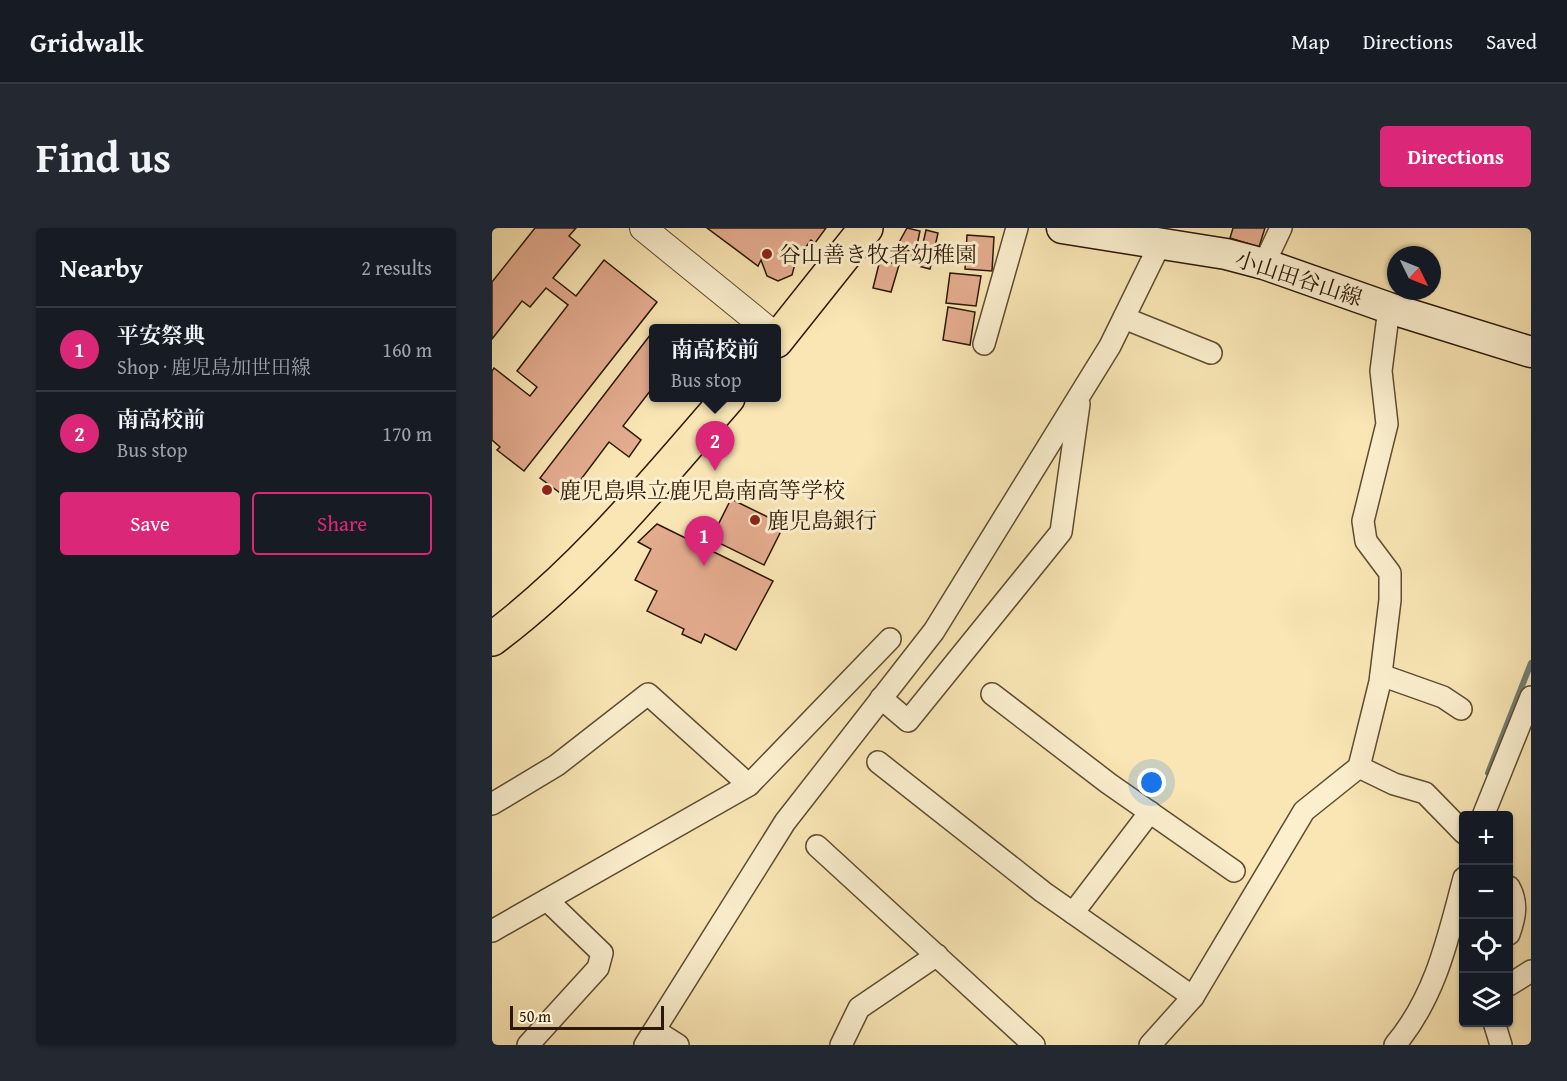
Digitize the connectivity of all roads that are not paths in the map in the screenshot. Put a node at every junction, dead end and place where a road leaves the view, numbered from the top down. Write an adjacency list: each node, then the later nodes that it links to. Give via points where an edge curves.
1 (643, 228): 10 (street)
2 (866, 228): 11 (main road)
3 (1017, 228): 12 (street)
4 (1062, 228): 6 (main road, 小山田谷山線)
5 (1281, 228): 7 (street)
6 (1160, 244): 7 (main road, 小山田谷山線); 9 (street)
7 (1264, 264): 8 (main road, 小山田谷山線)
8 (1389, 308): 13 (main road, 小山田谷山線); 19 (street, via 1381,371 1387,424 1363,521 1366,541 1390,573)
9 (1124, 318): 14 (street); 15 (street)
10 (760, 324)
11 (781, 329)
12 (984, 344)
13 (1531, 352)
14 (1211, 353)
15 (1080, 394): 22 (street, via 933,631); 22 (street, via 1061,532 908,721)
16 (725, 402): 17 (main road, via 545,598)
17 (492, 639)
18 (890, 639): 26 (street)
19 (1381, 675): 23 (street, via 1443,697); 25 (street)
20 (992, 694): 29 (street)
21 (1531, 697): 28 (street)
22 (880, 698): 44 (street, via 785,822)
23 (1461, 709)
24 (878, 762): 36 (street)
25 (1359, 766): 30 (street, via 1394,784 1425,793); 42 (street, via 1304,812)
26 (749, 785): 27 (street, via 648,694 557,765); 35 (street)
27 (492, 804)
28 (1486, 811)
29 (1150, 812): 32 (street); 36 (street)
30 (1459, 828)
31 (817, 846): 39 (street)
32 (1234, 871)
33 (1513, 894): 37 (street)
34 (1459, 895): 50 (street, via 1433,986)
35 (547, 900): 38 (street); 45 (street, via 602,953 598,968)
36 (1073, 913): 42 (street)
37 (1513, 922)
38 (492, 931)
39 (937, 955): 47 (street, via 859,1008); 48 (street)
40 (1531, 971): 41 (street)
41 (1513, 982)
42 (1193, 997): 49 (street)
43 (1495, 1027): 51 (street)
44 (650, 1038): 46 (street)
45 (528, 1045)
46 (678, 1045)
47 (841, 1045)
48 (1034, 1045)
49 (1150, 1045)
50 (1395, 1045)
51 (1501, 1045)

